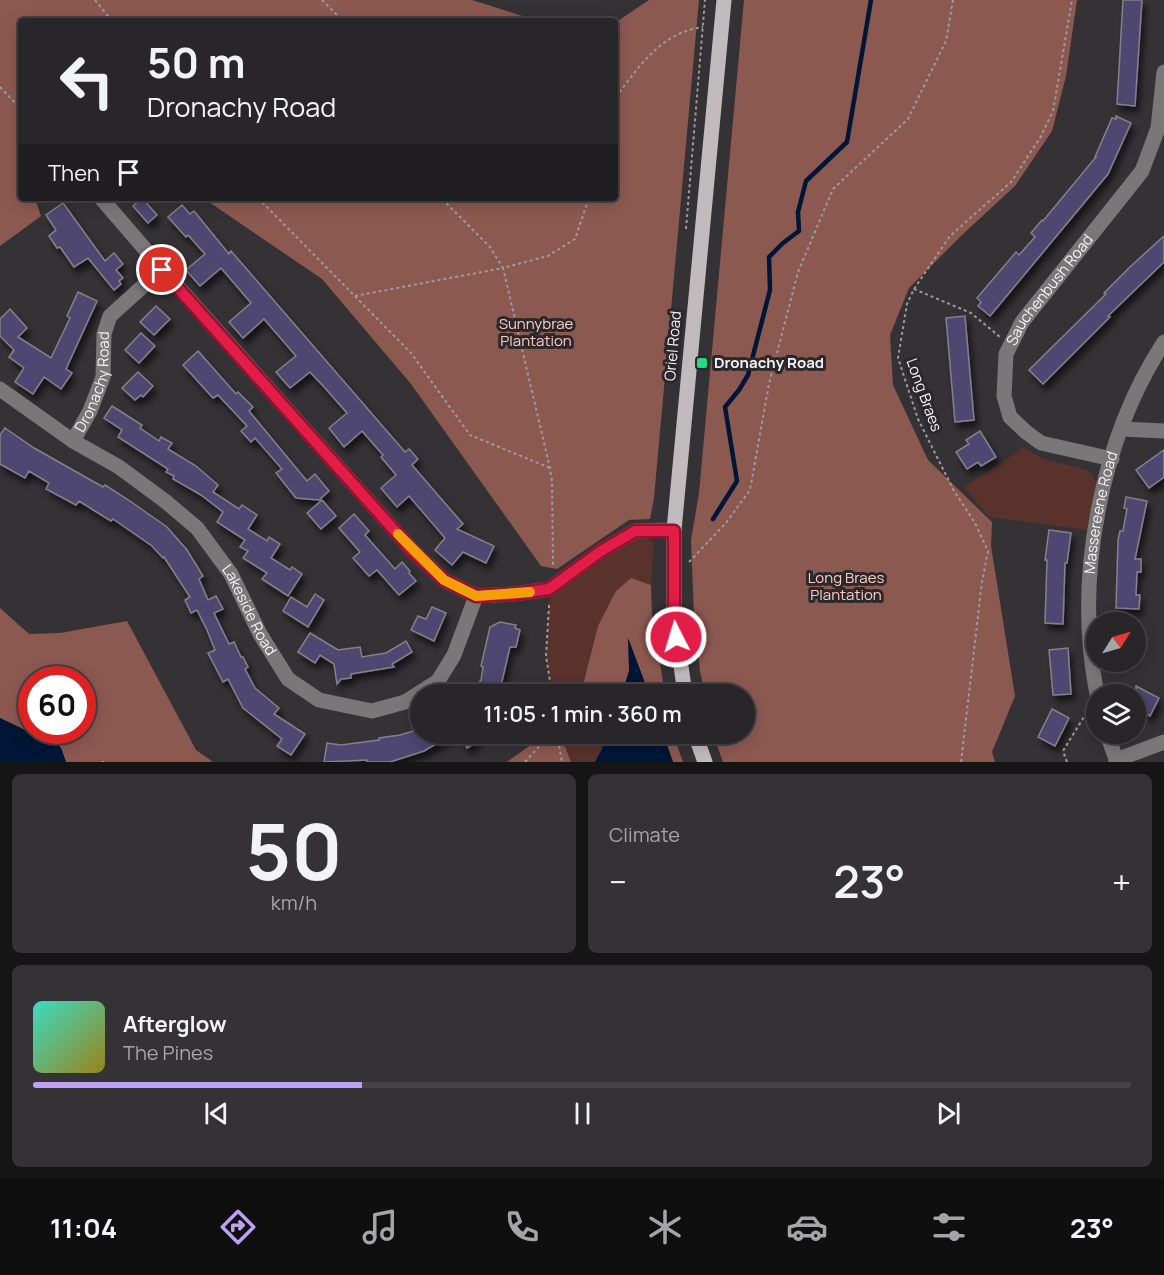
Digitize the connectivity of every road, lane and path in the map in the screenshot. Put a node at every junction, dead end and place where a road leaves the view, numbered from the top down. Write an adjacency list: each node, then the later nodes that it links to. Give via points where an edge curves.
1 (95, 0): 6 (path)
2 (322, 0): 7 (path)
3 (724, 0): 8 (main road, Oriel Road)
4 (953, 0): 33 (path, via 946,41 908,119 833,189 828,199 798,272 770,384 750,490 726,523)
5 (1072, 0): 22 (path, Long Braes, via 1053,111 1040,138 1011,182 950,236)
6 (110, 18)
7 (340, 18)
8 (721, 28): 9 (path); 32 (main road, Oriel Road)
9 (693, 29): 10 (path); 14 (path, via 678,33 642,61)
10 (701, 34)
11 (1164, 72): 13 (street, Sauchenbush Road)
12 (0, 87): 15 (path)
13 (1163, 90): 25 (street, Sauchenbush Road, via 1158,128 1142,171 1022,322)
14 (618, 95)
15 (18, 106)
16 (104, 201): 21 (street)
17 (261, 201): 23 (path)
18 (445, 201): 20 (path, via 490,247)
19 (588, 201): 20 (path, via 575,239 548,256)
20 (503, 268): 23 (path); 31 (path)
21 (162, 270): 29 (street, Dronachy Road, via 110,316 104,334 103,377); 35 (street, via 412,550 444,580)
22 (914, 289): 25 (path, via 971,313); 49 (path, Long Braes, via 907,304 898,358 918,419 988,551)
23 (356, 297): 31 (path, via 411,353 470,435)
24 (1164, 342): 27 (street, Massereene Road, via 1139,385)
25 (1011, 346): 30 (street, Sauchenbush Road, via 1006,354 1004,396 1010,417 1041,443)
26 (0, 390): 29 (street, Lakeside Road)
27 (1122, 429): 28 (street); 30 (street, Massereene Road)
28 (1164, 431)
29 (73, 441): 35 (street, Lakeside Road, via 119,467 197,528 231,574 260,634 288,679 319,700 372,711 405,702 438,681 454,655)
30 (1112, 459): 38 (street, Massereene Road, via 1097,522 1089,594)
31 (550, 468): 34 (path)
32 (674, 531): 33 (main road, Oriel Road); 34 (street, via 635,531)
33 (674, 579): 37 (main road, Oriel Road, via 674,617)
34 (550, 583): 35 (street, via 514,594); 36 (path, via 546,656)
35 (476, 596)
36 (550, 684)
37 (684, 684)
38 (1093, 684)
39 (1086, 713): 50 (path, via 1063,751)
40 (1164, 742): 45 (street)
41 (541, 744): 46 (path)
42 (559, 744): 47 (path)
43 (699, 744): 48 (main road)
44 (1110, 744): 45 (street)
45 (1116, 761)
46 (525, 762)
47 (562, 762)
48 (705, 762)
49 (961, 762)
50 (1067, 762)

